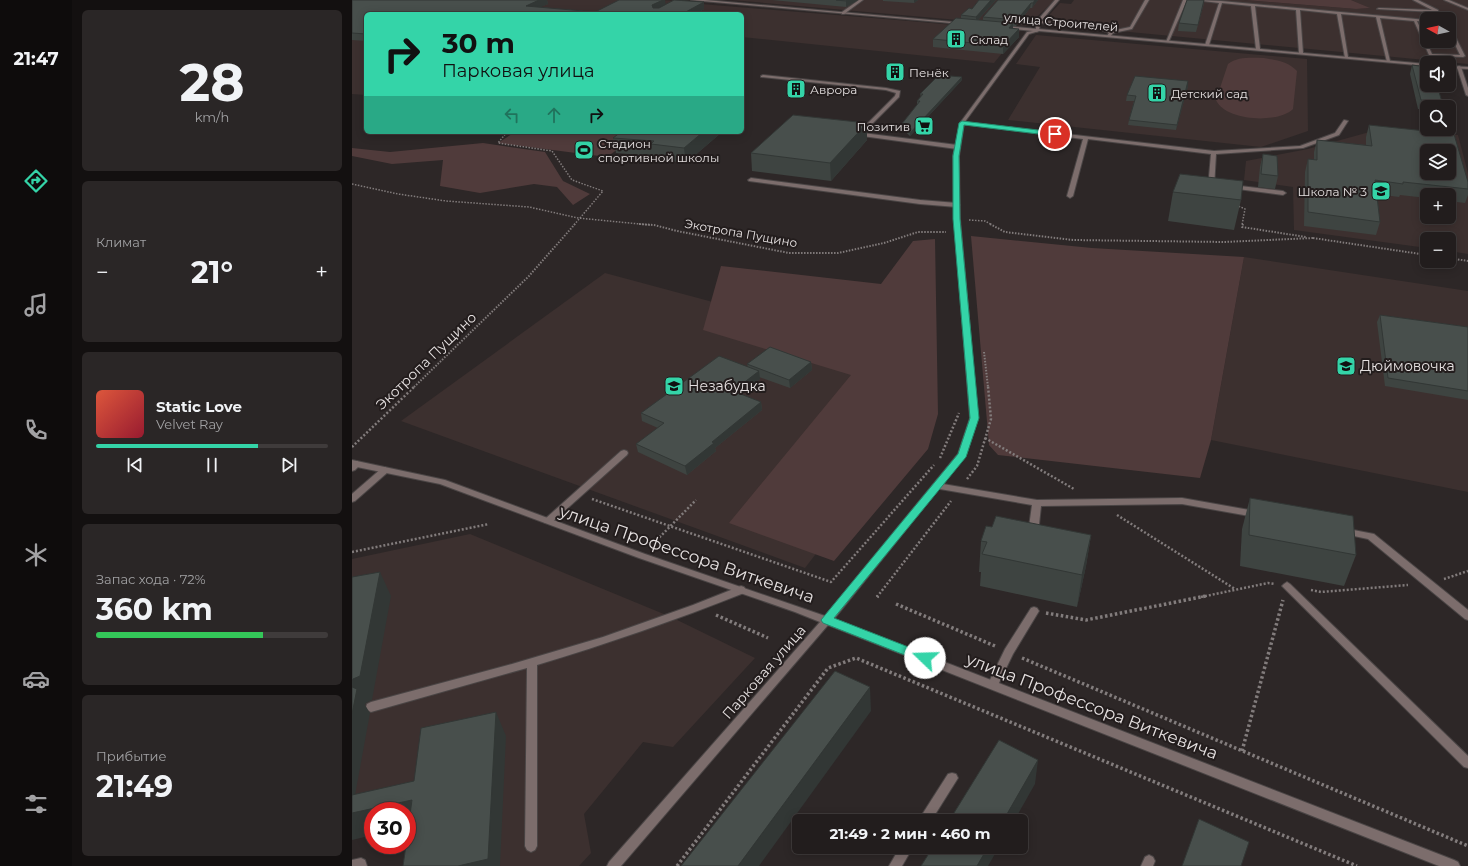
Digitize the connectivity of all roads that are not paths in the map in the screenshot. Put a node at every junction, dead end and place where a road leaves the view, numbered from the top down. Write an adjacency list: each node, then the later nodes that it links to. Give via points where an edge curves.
1 (693, 0): 15 (street)
2 (861, 0): 15 (street)
3 (1057, 0): 20 (street)
4 (1147, 0): 24 (street, via 1131,28)
5 (1185, 0): 25 (street)
6 (1197, 0): 9 (street)
7 (1415, 0): 14 (street)
8 (1446, 0): 13 (street)
9 (1221, 2): 10 (street); 27 (street)
10 (1253, 5): 11 (street); 28 (street)
11 (1298, 9): 16 (street); 29 (street)
12 (1379, 9): 14 (street)
13 (1468, 9)
14 (1438, 11)
15 (843, 13): 21 (street)
16 (1339, 13): 17 (street); 31 (street)
17 (1378, 17): 18 (street); 32 (street)
18 (1415, 20): 19 (street); 30 (street)
19 (1420, 20)
20 (1038, 22): 23 (street); 24 (street, via 1096,27)
21 (970, 24)
22 (1000, 27): 23 (street, улица Строителей)
23 (1037, 31): 24 (street, улица Строителей); 40 (street, Парковая улица, via 1028,33)
24 (1110, 34): 25 (street, улица Строителей)
25 (1167, 41): 27 (street, улица Строителей)
26 (1456, 42): 30 (street, via 1463,56)
27 (1207, 45): 28 (street, улица Строителей)
28 (1258, 49): 29 (street, улица Строителей)
29 (1301, 53): 31 (street, улица Строителей)
30 (1431, 55)
31 (1346, 57): 32 (street, улица Строителей)
32 (1388, 61): 33 (street, улица Строителей)
33 (1420, 64)
34 (1456, 68): 35 (street)
35 (1459, 68): 36 (street); 38 (street)
36 (1468, 68)
37 (763, 76): 42 (street, via 898,92)
38 (1468, 95)
39 (1346, 121): 45 (street, via 1337,134 1301,147)
40 (962, 123): 43 (street); 44 (street, Парковая улица)
41 (854, 133): 42 (street)
42 (860, 134): 44 (street)
43 (1086, 138): 45 (street); 52 (street)
44 (958, 147): 53 (street, Парковая улица)
45 (1214, 153): 47 (street)
46 (751, 180): 53 (street)
47 (1211, 185): 48 (street); 50 (street)
48 (1218, 186)
49 (1225, 186): 51 (street)
50 (1210, 193)
51 (1283, 193)
52 (1070, 196)
53 (957, 205): 57 (street, Парковая улица, via 974,418 962,455)
54 (624, 453): 61 (street)
55 (354, 465): 56 (street, улица Профессора Виткевича)
56 (385, 470): 58 (street); 61 (street, улица Профессора Виткевича, via 442,482)
57 (937, 486): 59 (street); 68 (street, Парковая улица)
58 (352, 499)
59 (1037, 503): 60 (street, via 1182,501); 63 (street)
60 (1261, 515)
61 (548, 521): 65 (street, улица Профессора Виткевича)
62 (1335, 529): 67 (street, via 1371,536)
63 (1032, 537)
64 (1287, 586): 72 (street)
65 (741, 590): 68 (street, улица Профессора Виткевича); 69 (street, via 700,607)
66 (1034, 611): 70 (street)
67 (1468, 616)
68 (826, 620): 70 (street, улица Профессора Виткевича); 79 (street, Парковая улица)
69 (532, 663): 71 (street); 75 (street)
70 (992, 684): 81 (street, улица Профессора Виткевича)
71 (371, 707)
72 (1468, 763)
73 (952, 778): 74 (street)
74 (929, 814)
75 (531, 846)
76 (903, 854): 80 (street)
77 (352, 866): 78 (street)
78 (361, 866)
79 (613, 866)
80 (895, 866)
81 (1454, 866)

